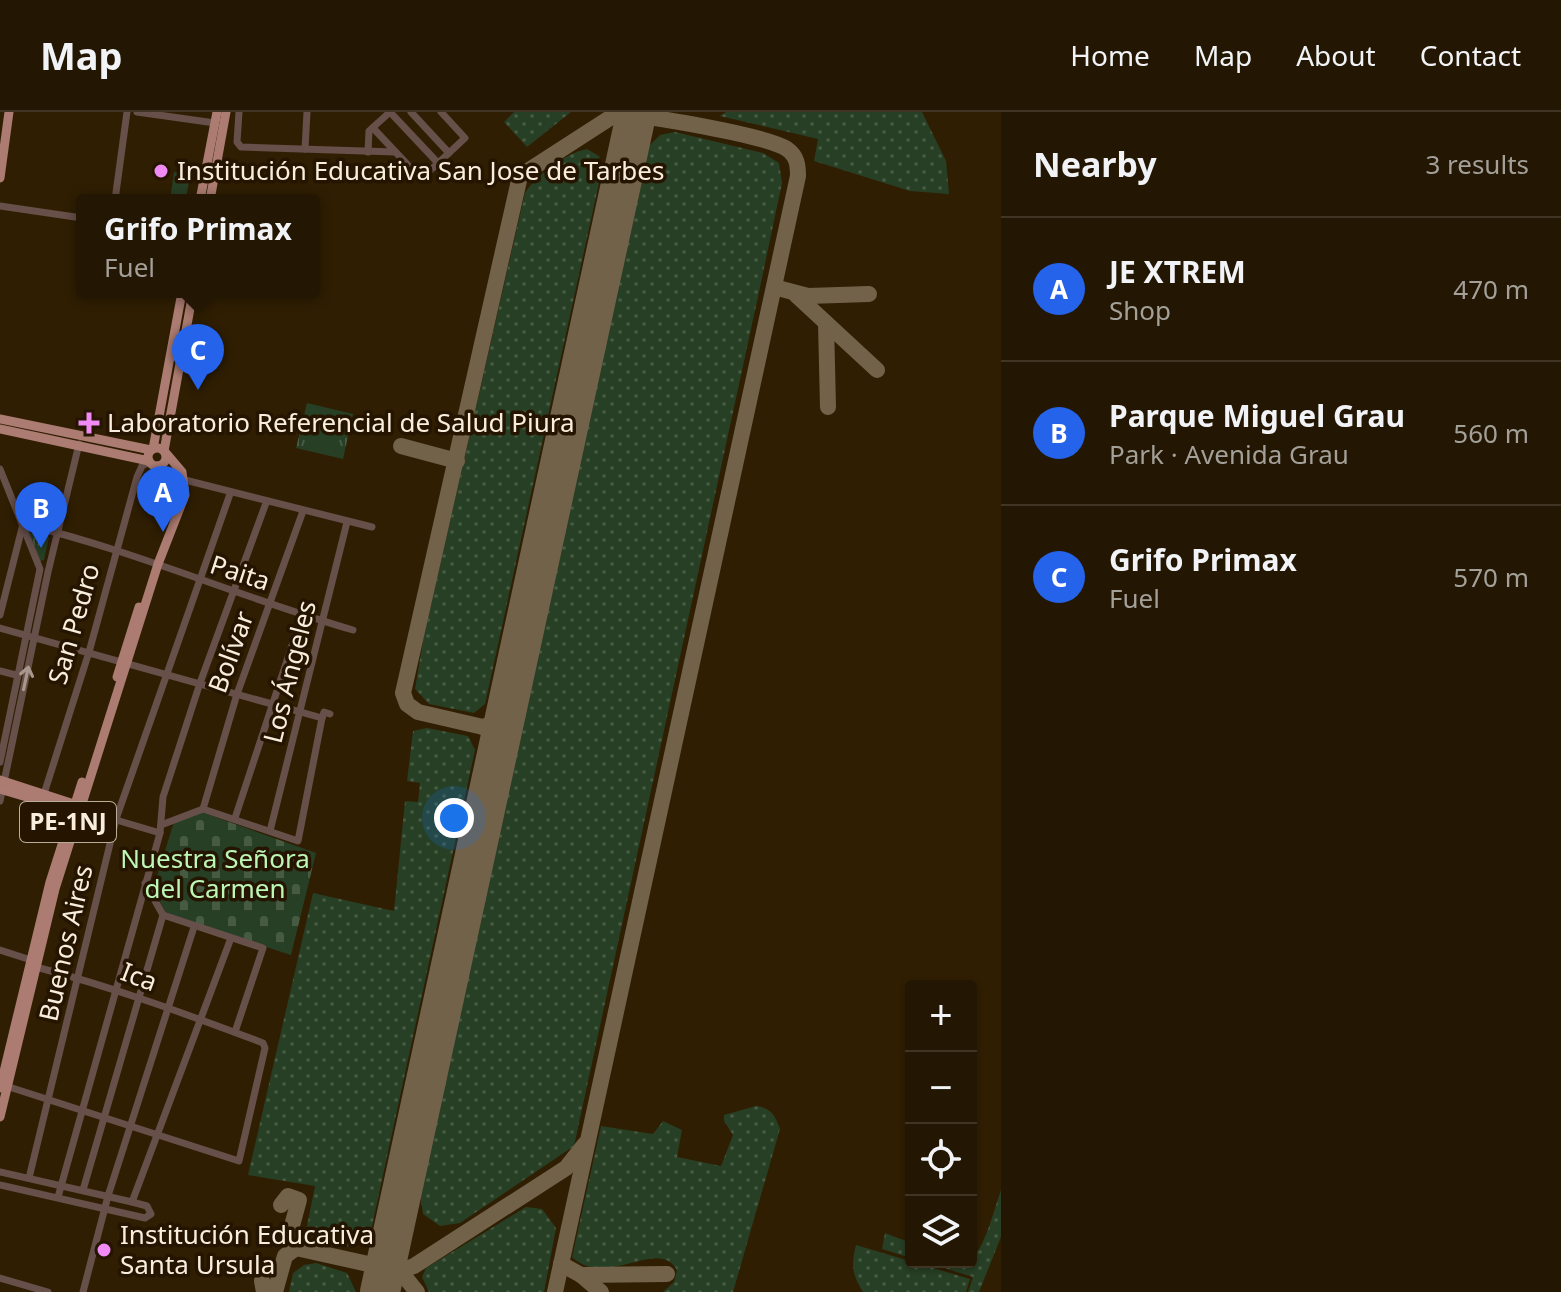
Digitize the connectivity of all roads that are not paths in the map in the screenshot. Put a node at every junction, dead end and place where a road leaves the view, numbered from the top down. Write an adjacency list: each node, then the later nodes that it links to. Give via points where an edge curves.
1 (9, 112): 18 (main road)
2 (127, 112): 19 (street)
3 (137, 112): 10 (street)
4 (226, 112): 21 (main road)
5 (239, 112): 13 (street, via 241,147)
6 (307, 112): 13 (street)
7 (390, 112): 12 (street); 17 (street)
8 (411, 112): 16 (street)
9 (441, 112): 16 (street, via 465,138)
10 (171, 114): 11 (street)
11 (216, 117): 20 (main road)
12 (373, 128): 14 (street); 15 (street)
13 (305, 149): 14 (street)
14 (368, 152): 15 (street)
15 (395, 152): 17 (street, via 421,179)
16 (449, 153): 17 (street)
17 (438, 163)
18 (0, 178)
19 (116, 194)
20 (201, 194)
21 (211, 194)
22 (0, 206): 23 (street)
23 (76, 217)
24 (181, 298): 26 (main road)
25 (192, 298): 26 (main road)
26 (172, 377): 27 (main road)
27 (165, 416): 31 (main road); 32 (main road)
28 (0, 419): 30 (main road)
29 (0, 429): 30 (main road)
30 (80, 442): 32 (main road); 42 (street)
31 (165, 451): 32 (main road); 32 (main road, via 166,460); 34 (main road)
32 (152, 457): 37 (main road, via 178,490); 43 (street, San Pedro, via 139,471)
33 (0, 469): 40 (street)
34 (185, 480): 35 (street); 37 (main road, PE-1NJ)
35 (230, 494): 36 (street); 45 (street, Buenos Aires)
36 (266, 503): 38 (street); 46 (street)
37 (181, 507): 44 (main road, PE-1NJ)
38 (303, 511): 39 (street); 47 (street, Bolívar)
39 (347, 522): 41 (street); 50 (street, Los Ángeles)
40 (23, 524): 42 (street, Paita); 48 (street); 53 (street, via 40,569)
41 (372, 527)
42 (58, 533): 43 (street, Paita); 54 (street)
43 (116, 550): 44 (street, Paita); 55 (street, San Pedro)
44 (158, 564): 45 (street, Paita); 56 (main road, PE-1NJ, via 150,573)
45 (198, 581): 46 (street, Paita); 58 (street, Buenos Aires)
46 (234, 592): 47 (street, Paita); 60 (street)
47 (269, 604): 49 (street, Paita); 61 (street, Bolívar)
48 (0, 615)
49 (302, 615): 50 (street, Paita); 62 (street)
50 (322, 621): 52 (street, Paita); 63 (street, Los Ángeles)
51 (0, 628): 53 (street)
52 (353, 630)
53 (25, 635): 54 (street); 59 (street)
54 (34, 637): 55 (street); 65 (street, one-way to 54)
55 (89, 652): 56 (street); 66 (street, San Pedro)
56 (124, 663): 58 (street); 68 (main road, PE-1NJ)
57 (0, 671): 59 (street)
58 (166, 674): 60 (street); 71 (street, Buenos Aires)
59 (16, 675): 64 (street)
60 (200, 683): 61 (street); 72 (street, via 159,813)
61 (237, 694): 62 (street); 69 (street, Bolívar)
62 (273, 704): 63 (street); 70 (street)
63 (302, 712): 73 (street, Los Ángeles); 73 (street, via 326,716 298,841)
64 (0, 762)
65 (2, 785): 66 (main road); 67 (street)
66 (43, 798): 68 (main road)
67 (0, 801)
68 (78, 809): 71 (street); 79 (main road, PE-1NJ)
69 (203, 809): 70 (street); 72 (street)
70 (235, 818): 73 (street)
71 (116, 819): 72 (street); 80 (street, Buenos Aires)
72 (160, 829): 74 (street)
73 (270, 831)
74 (145, 883): 75 (street); 81 (street)
75 (163, 915): 76 (street); 82 (street)
76 (194, 927): 77 (street); 83 (street)
77 (231, 938): 84 (street); 85 (street, via 264,949)
78 (0, 950): 79 (street, Ica)
79 (34, 964): 80 (street, Ica); 86 (main road, PE-1NJ)
80 (78, 978): 81 (street, Ica); 87 (street, Buenos Aires)
81 (116, 989): 82 (street, Ica); 88 (street)
82 (138, 998): 83 (street, Ica); 90 (street)
83 (166, 1009): 84 (street, Ica); 91 (street)
84 (201, 1022): 85 (street, Ica); 92 (street)
85 (235, 1032): 92 (street, Ica, via 265,1045 239,1161)
86 (3, 1082): 87 (street); 89 (main road, PE-1NJ)
87 (50, 1100): 88 (street); 94 (street, Buenos Aires)
88 (81, 1110): 90 (street); 96 (street)
89 (0, 1117)
90 (103, 1119): 91 (street); 97 (street)
91 (130, 1127): 92 (street); 98 (street)
92 (155, 1135): 100 (street)
93 (0, 1172): 94 (street)
94 (29, 1178): 96 (street)
95 (0, 1185): 99 (street)
96 (61, 1185): 97 (street); 99 (street)
97 (83, 1190): 98 (street)
98 (108, 1196): 100 (street); 101 (street)
99 (58, 1197): 101 (street)
100 (132, 1202): 101 (street, via 149,1207 149,1218)
101 (104, 1208): 105 (street)
102 (0, 1278): 103 (street)
103 (16, 1288): 104 (street)
104 (48, 1292)
105 (83, 1292)

